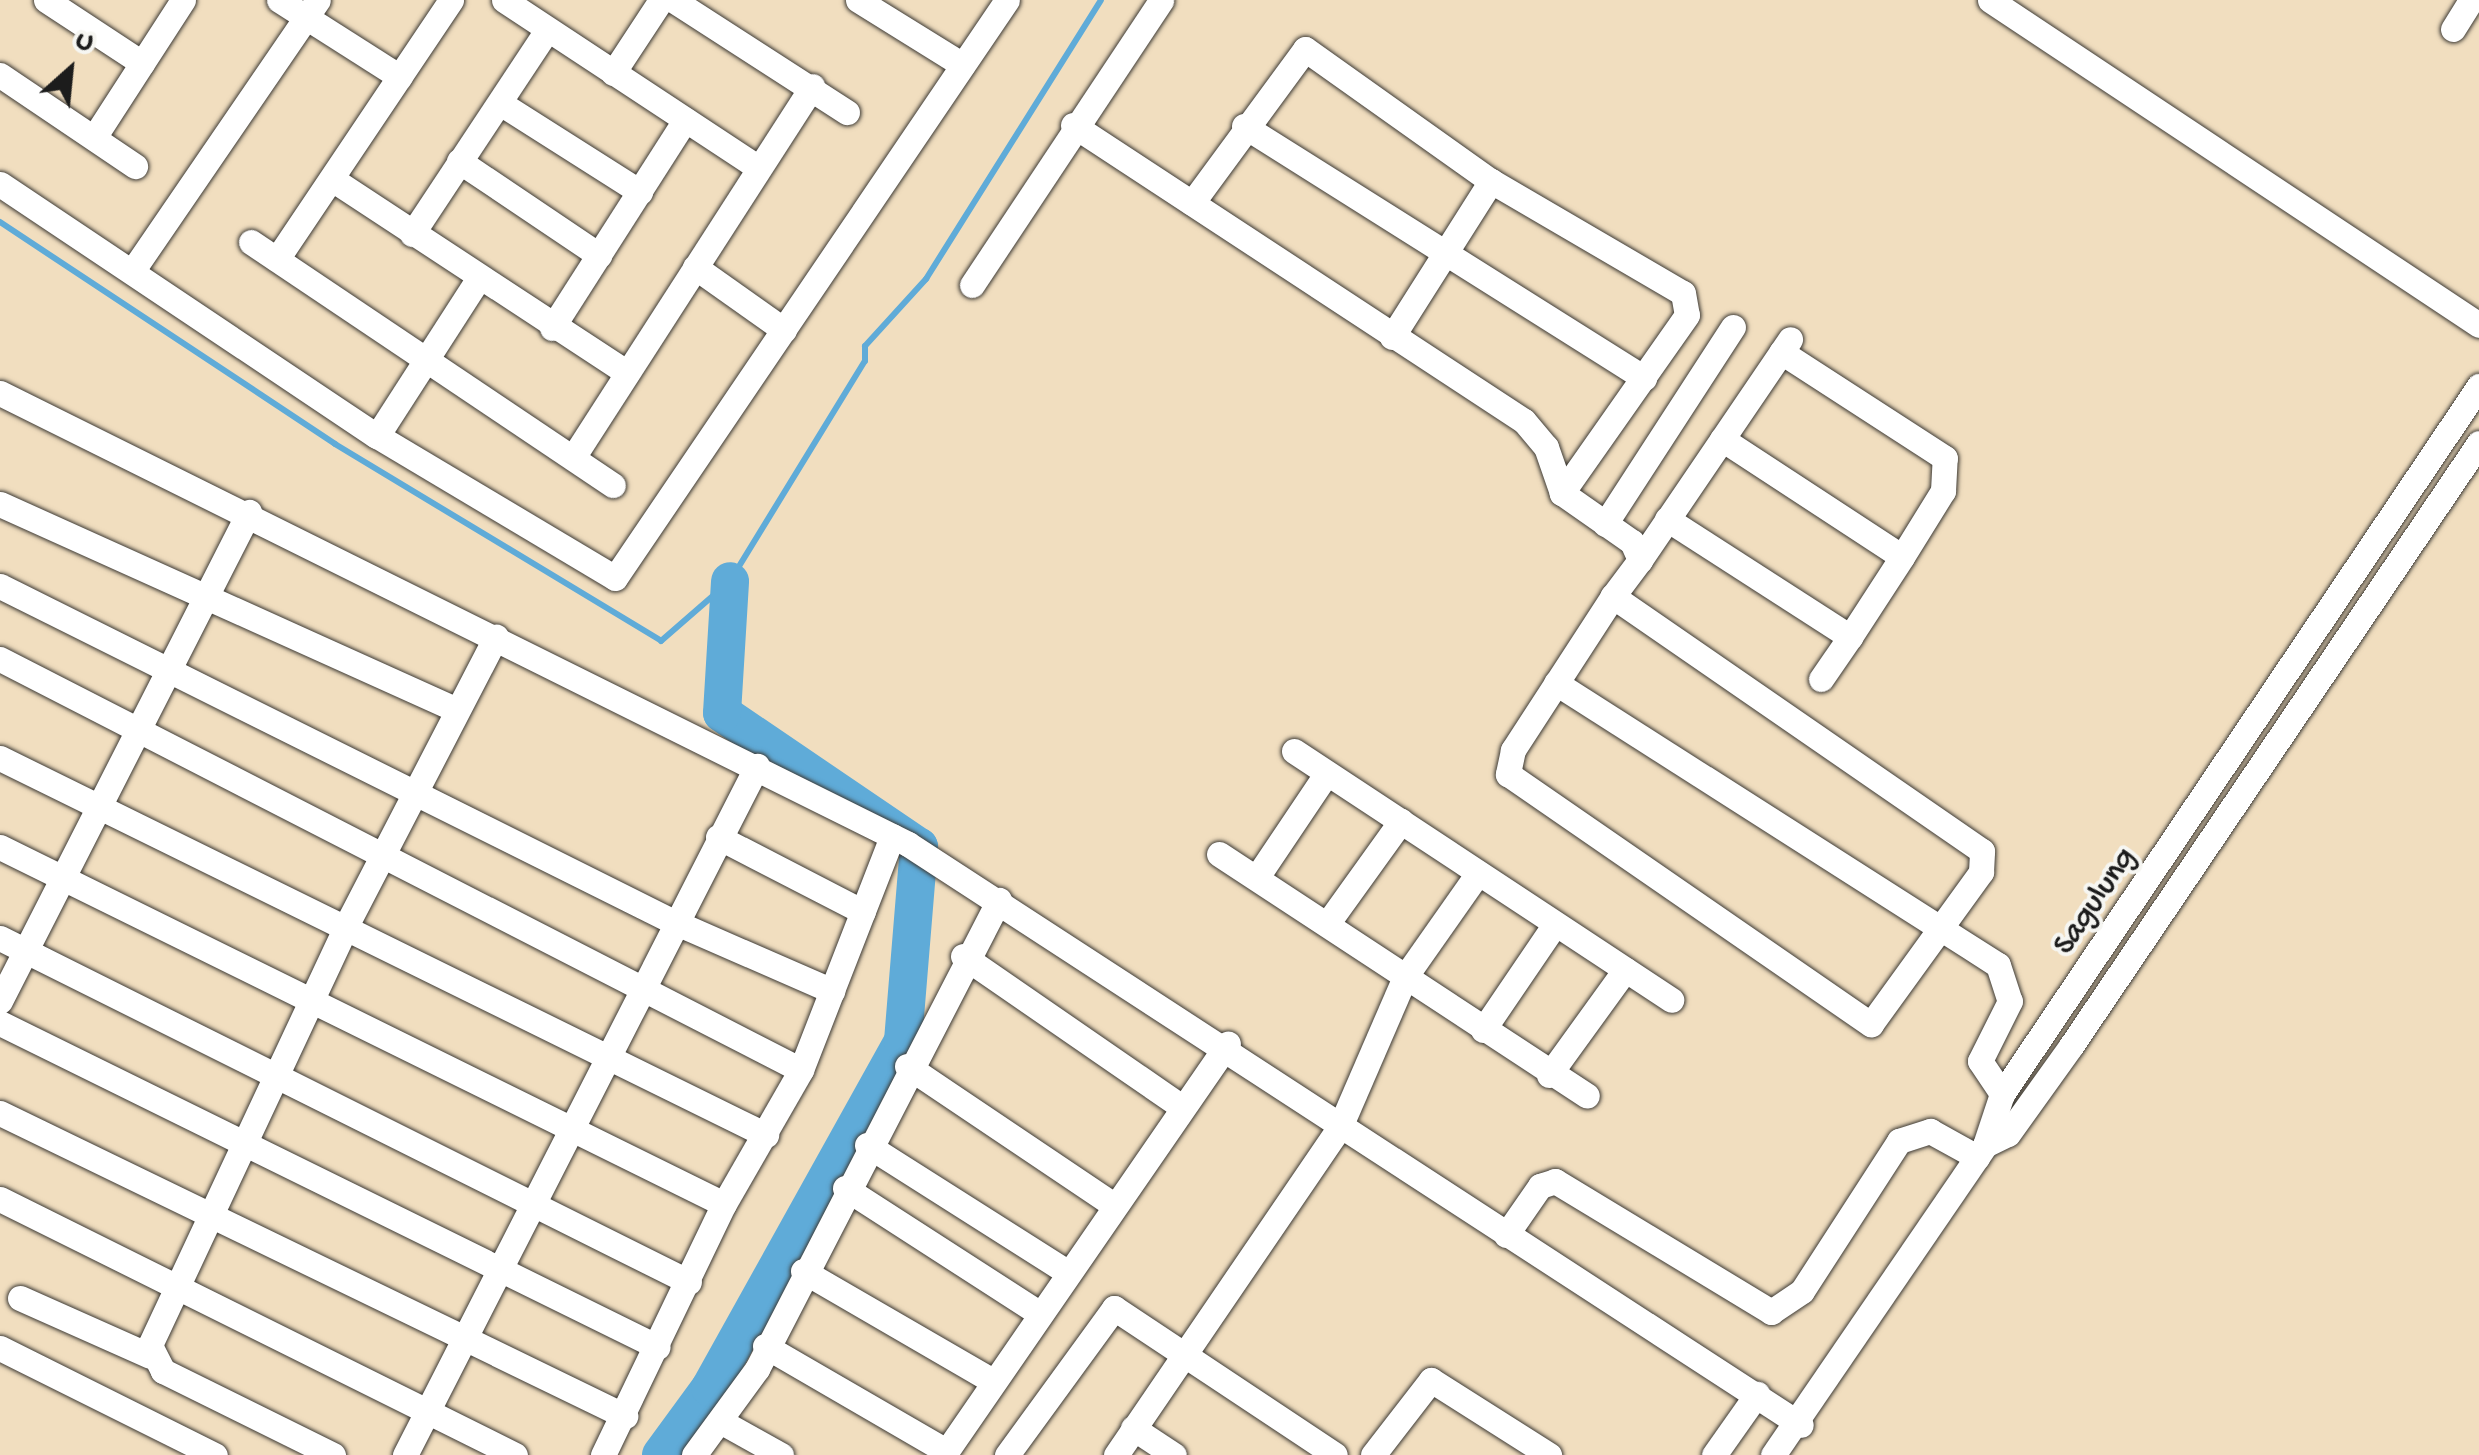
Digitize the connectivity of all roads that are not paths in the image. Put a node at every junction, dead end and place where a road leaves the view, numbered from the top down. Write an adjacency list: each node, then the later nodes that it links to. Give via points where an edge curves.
1 (46, 0): 13 (street)
2 (183, 0): 17 (street)
3 (279, 0): 14 (street)
4 (451, 0): 21 (street)
5 (504, 0): 16 (street)
6 (661, 0): 19 (street)
7 (673, 0): 22 (street)
8 (859, 0): 18 (street)
9 (1007, 0): 18 (street)
10 (1161, 0): 26 (street)
11 (1990, 0): 46 (street)
12 (2471, 0): 15 (street)
13 (75, 8): 17 (street)
14 (312, 9): 21 (street); 43 (street)
15 (2453, 28)
16 (547, 30): 19 (street); 23 (street)
17 (142, 63): 28 (street)
18 (963, 66): 49 (street)
19 (613, 73): 25 (street)
20 (0, 75): 28 (street)
21 (400, 76): 32 (street)
22 (812, 86): 24 (street); 31 (street)
23 (500, 103): 29 (street); 35 (street)
24 (847, 112)
25 (685, 120): 31 (street); 35 (street)
26 (1073, 124): 36 (street); 45 (street)
27 (1244, 126): 33 (street, via 1304,49); 36 (street); 39 (street)
28 (94, 136): 30 (street)
29 (459, 162): 37 (street); 40 (street)
30 (135, 166)
31 (759, 168): 42 (street)
32 (332, 178): 37 (street); 41 (street)
33 (1490, 181): 39 (street); 53 (street, via 1687,298 1687,315)
34 (0, 184): 43 (street)
35 (640, 192): 40 (street)
36 (1192, 203): 50 (street)
37 (412, 234): 44 (street)
38 (252, 242): 41 (street)
39 (1448, 250): 50 (street); 53 (street)
40 (598, 256): 48 (street)
41 (277, 259): 51 (street)
42 (695, 268): 49 (street); 52 (street)
43 (133, 270): 56 (street)
44 (478, 279): 48 (street); 51 (street)
45 (972, 284)
46 (2479, 325)
47 (1733, 327): 65 (street)
48 (552, 328): 52 (street)
49 (784, 330): 56 (street, via 615,578)
50 (1392, 338): 61 (street, via 1524,421 1546,447)
51 (425, 360): 56 (street); 59 (street)
52 (627, 373): 59 (street)
53 (1644, 378): 61 (street)
54 (2479, 386): 119 (street, Sagulung)
55 (0, 393): 63 (street)
56 (376, 436)
57 (1722, 439): 64 (street); 66 (street); 66 (street, via 1785,346 1946,458 1943,491)
58 (2479, 443): 128 (street, via 2071,1046 2008,1134)
59 (574, 456): 60 (street)
60 (613, 485)
61 (1562, 494): 65 (street)
62 (0, 504): 70 (street)
63 (249, 512): 70 (street); 71 (street)
64 (1667, 519): 67 (street); 72 (street)
65 (1604, 524): 67 (street)
66 (1902, 557): 72 (street)
67 (1640, 560): 69 (street)
68 (0, 586): 74 (street)
69 (1613, 596): 76 (street); 100 (street, via 1982,850 1982,872)
70 (203, 600): 74 (street); 77 (street)
71 (496, 636): 77 (street); 81 (street)
72 (1850, 637): 75 (street)
73 (0, 660): 78 (street)
74 (166, 669): 78 (street); 83 (street)
75 (1820, 679)
76 (1556, 684): 100 (street); 100 (street, via 1512,750 1513,783 1872,1024)
77 (458, 710): 83 (street)
78 (139, 730): 84 (street); 89 (street)
79 (1294, 751): 82 (street)
80 (0, 758): 84 (street)
81 (757, 766): 86 (street); 87 (street)
82 (1327, 772): 85 (street); 93 (street)
83 (414, 793): 89 (street); 96 (street)
84 (104, 805): 92 (street); 99 (street)
85 (1401, 822): 91 (street); 97 (street)
86 (718, 837): 95 (street); 96 (street)
87 (900, 841): 94 (street); 95 (street)
88 (0, 846): 92 (street)
89 (384, 852): 99 (street); 106 (street)
90 (1220, 854): 93 (street)
91 (1478, 873): 98 (street); 105 (street)
92 (66, 878): 102 (street); 108 (street)
93 (1258, 878): 97 (street)
94 (999, 900): 103 (street); 113 (street)
95 (863, 912): 107 (street)
96 (672, 922): 106 (street); 107 (street)
97 (1327, 924): 105 (street)
98 (1555, 924): 104 (street); 112 (street)
99 (346, 926): 108 (street); 114 (street)
100 (1938, 928): 119 (street, via 1998,965 2010,985 1980,1061)
101 (0, 938): 102 (street)
102 (28, 952): 110 (street); 117 (street)
103 (963, 956): 115 (street); 121 (street)
104 (1625, 970): 109 (street); 118 (street)
105 (1405, 977): 112 (street); 123 (street)
106 (644, 983): 114 (street); 116 (street)
107 (832, 991): 116 (street)
108 (311, 999): 117 (street); 124 (street)
109 (1671, 1000)
110 (0, 1001)
111 (0, 1023): 126 (street)
112 (1483, 1030): 118 (street)
113 (1228, 1044): 121 (street); 123 (street)
114 (604, 1054): 124 (street); 125 (street)
115 (907, 1066): 127 (street); 133 (street)
116 (801, 1070): 125 (street)
117 (277, 1072): 126 (street); 131 (street)
118 (1549, 1075): 120 (street)
119 (2002, 1094): 128 (street, Sagulung)
120 (1587, 1096)
121 (1178, 1106): 133 (street)
122 (0, 1114): 134 (street)
123 (1340, 1127): 135 (street); 147 (street)
124 (571, 1130): 131 (street); 132 (street)
125 (766, 1135): 132 (street)
126 (244, 1140): 134 (street); 136 (street)
127 (867, 1144): 129 (street); 138 (street)
128 (1981, 1151): 135 (street, via 1930,1131 1899,1141 1802,1291 1771,1312 1554,1182 1540,1186); 154 (street, Sagulung)
129 (846, 1188): 137 (street); 142 (street)
130 (0, 1199): 140 (street)
131 (535, 1200): 136 (street); 139 (street)
132 (724, 1204): 139 (street)
133 (1112, 1204): 138 (street)
134 (210, 1210): 140 (street); 143 (street)
135 (1506, 1236): 150 (street)
136 (503, 1270): 143 (street); 145 (street)
137 (803, 1271): 144 (street); 149 (street)
138 (1066, 1272): 142 (street)
139 (689, 1282): 145 (street)
140 (176, 1284): 148 (street); 151 (street)
141 (20, 1298): 148 (street)
142 (1039, 1313): 149 (street)
143 (465, 1339): 151 (street); 152 (street)
144 (765, 1346): 153 (street); 157 (street)
145 (658, 1347): 152 (street)
146 (0, 1348): 158 (street)
147 (1188, 1354): 155 (street); 165 (street, via 1114,1308); 168 (street)
148 (150, 1356): 159 (street)
149 (993, 1381): 157 (street)
150 (1756, 1394): 154 (street); 171 (street)
151 (428, 1411): 160 (street); 161 (street)
152 (625, 1416): 162 (street)
153 (720, 1420): 163 (street); 164 (street)
154 (1801, 1425): 156 (street, Sagulung)
155 (1134, 1428): 166 (street); 167 (street)
156 (1784, 1451)
157 (945, 1453)
158 (216, 1455)
159 (334, 1455)
160 (405, 1455)
161 (514, 1455)
162 (604, 1455)
163 (694, 1455)
164 (781, 1455)
165 (1007, 1455)
166 (1116, 1455)
167 (1174, 1455)
168 (1335, 1455)
169 (1373, 1455): 170 (street, via 1431,1380)
170 (1548, 1455)
171 (1714, 1455)

